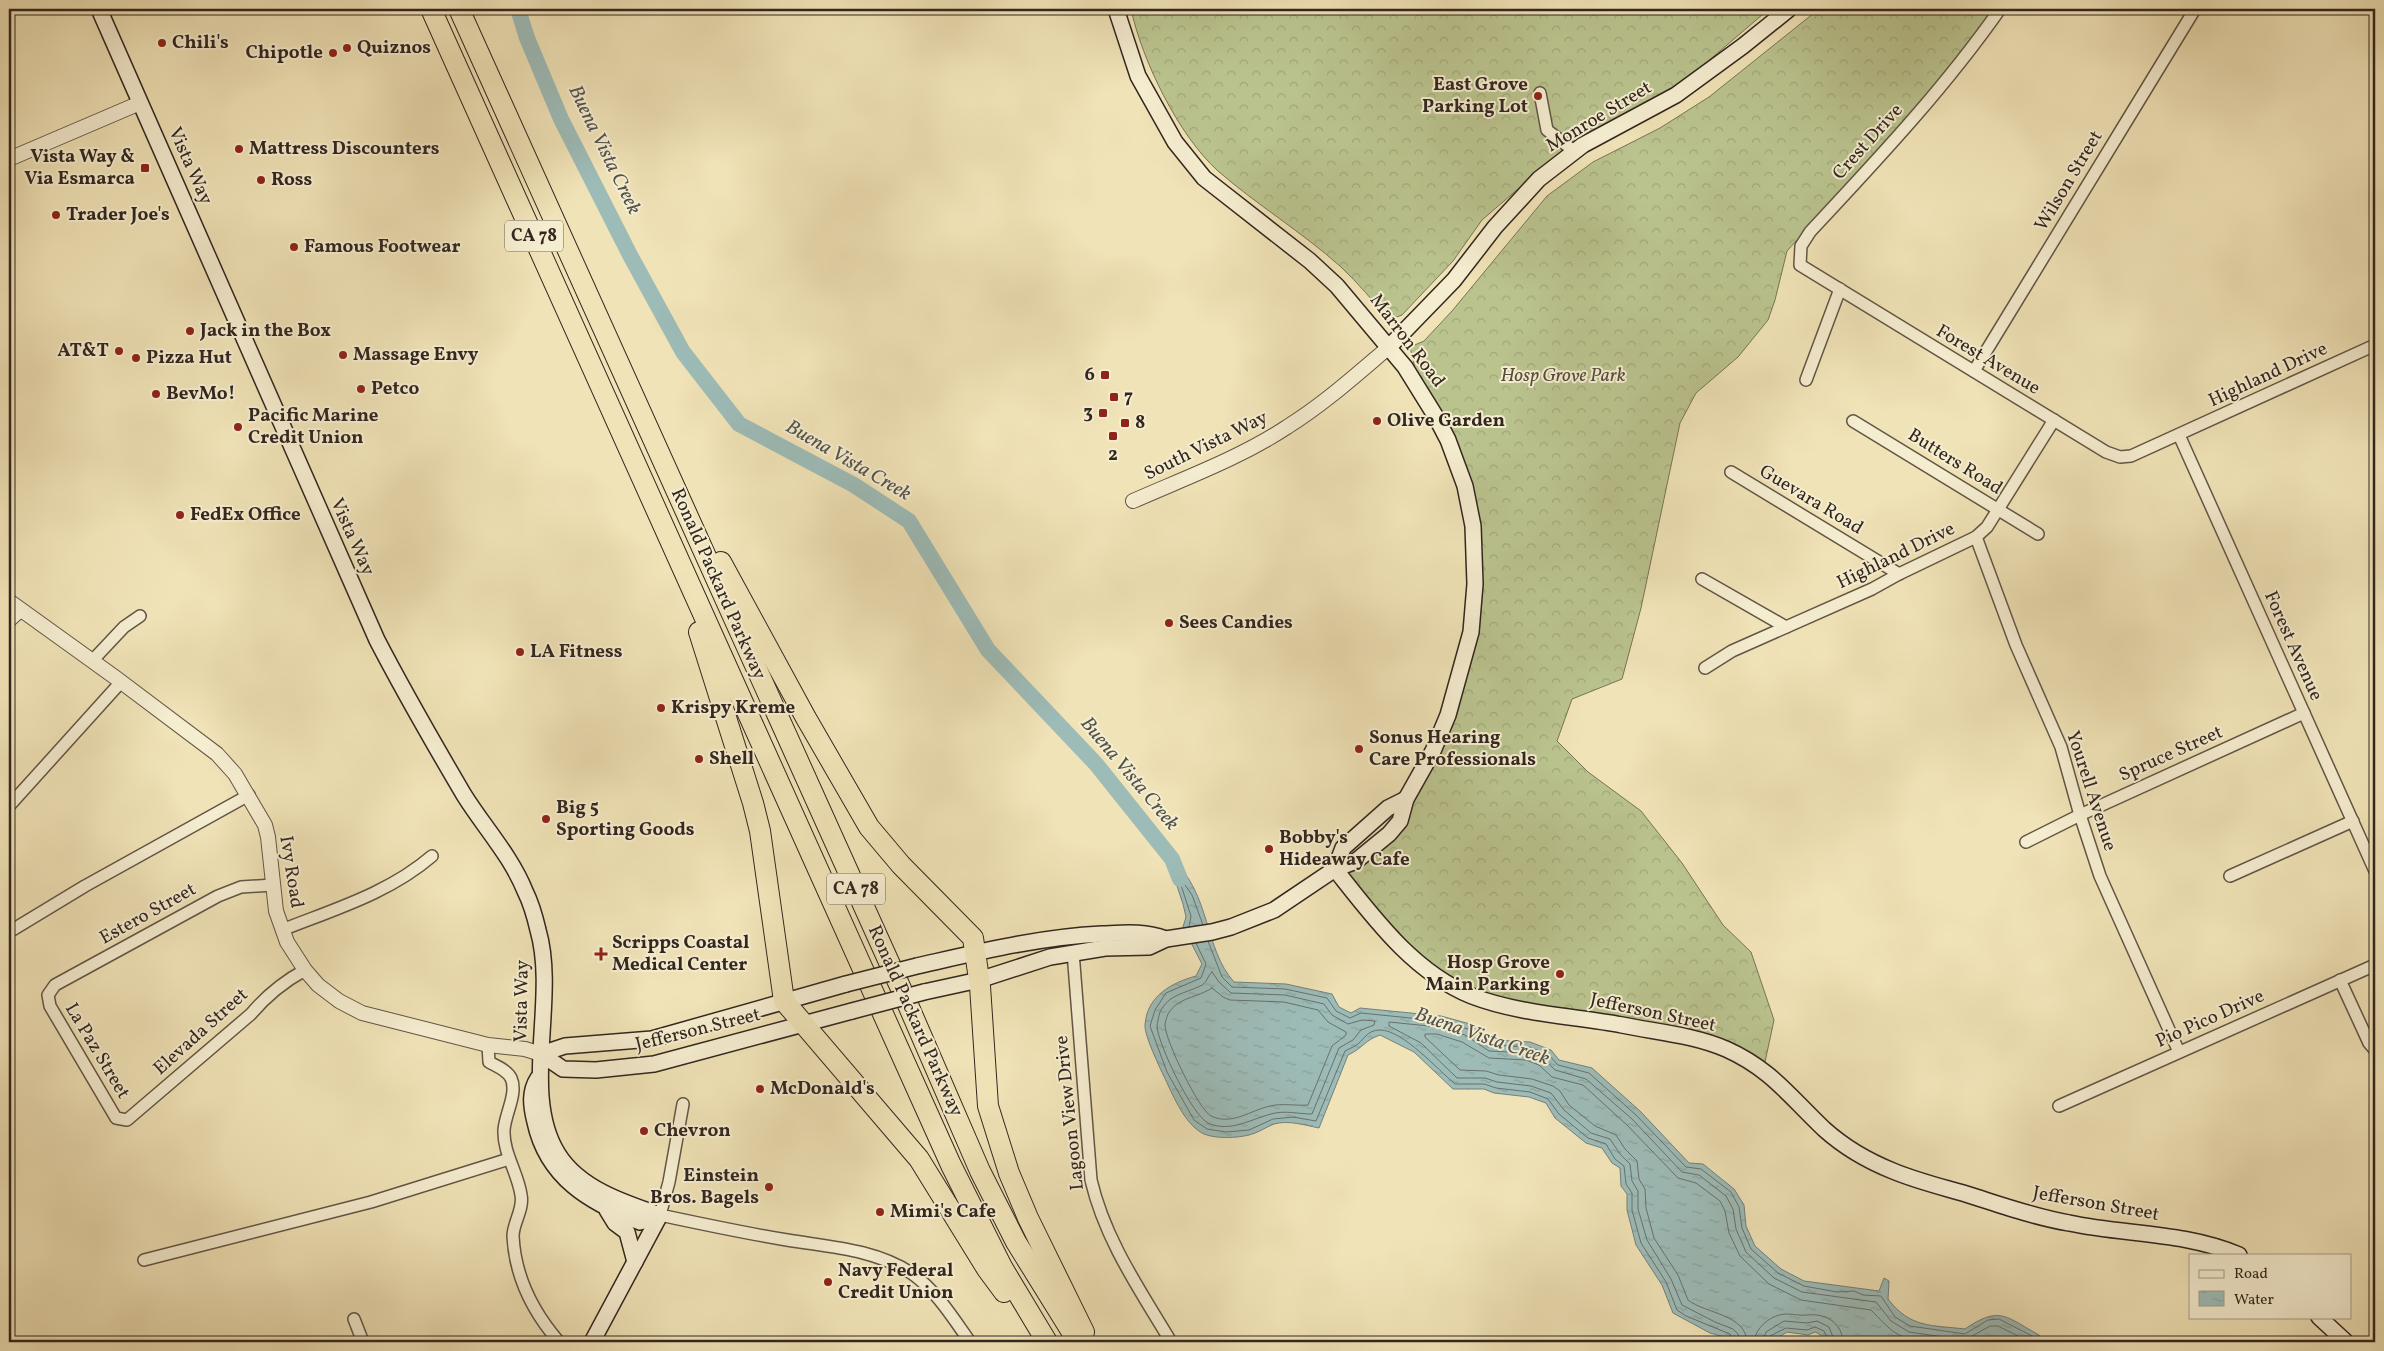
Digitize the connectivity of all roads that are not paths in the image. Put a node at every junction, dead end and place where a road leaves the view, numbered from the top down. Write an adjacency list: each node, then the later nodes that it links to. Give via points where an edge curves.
1 (99, 9): 9 (main road, Vista Way)
2 (431, 9): 22 (highway, Ronald Packard Parkway / CA 78)
3 (458, 9): 19 (highway, Ronald Packard Parkway / CA 78)
4 (1116, 9): 14 (main road, Marron Road, via 1138,76 1168,131 1204,178 1310,261 1337,286)
5 (1789, 9): 10 (main road, Monroe Street, via 1676,95)
6 (2000, 9): 12 (street, Crest Drive, via 1901,134 1810,232 1801,246 1800,265)
7 (2195, 9): 15 (street, Wilson Street)
8 (1540, 93): 10 (street, via 1547,130)
9 (140, 102): 11 (street); 63 (main road, Vista Way, via 377,640 464,794 526,891 544,956 546,997)
10 (1574, 151): 14 (main road, Monroe Street, via 1538,178 1454,280)
11 (9, 159)
12 (1840, 289): 15 (street, Forest Avenue); 16 (street)
13 (2373, 344): 20 (street, Highland Drive)
14 (1389, 347): 24 (street, South Vista Way, via 1332,396 1288,427 1252,448); 44 (main road, Marron Road, via 1418,386 1448,440 1465,486 1473,526 1475,584 1468,647 1448,715 1433,751 1406,799 1400,821 1356,861)
15 (1974, 371): 17 (street, Forest Avenue)
16 (1806, 380)
17 (2054, 420): 21 (street, Forest Avenue); 25 (street, Highland Drive)
18 (1853, 421): 25 (street, Butters Road)
19 (648, 428): 52 (highway, via 852,801 901,865 974,938); 82 (highway, Ronald Packard Parkway / CA 78, via 899,983 980,1172 1016,1242)
20 (2179, 435): 21 (street, Highland Drive, via 2131,456); 37 (street, Forest Avenue)
21 (2120, 457)
22 (636, 463): 58 (highway, via 711,665 753,803 760,831); 81 (highway, Ronald Packard Parkway / CA 78, via 970,1204 1002,1267)
23 (1731, 472): 28 (street, Guevara Road)
24 (1133, 501)
25 (1997, 509): 26 (street, Butters Road); 27 (street, Highland Drive, via 1987,527)
26 (2038, 534)
27 (1976, 537): 28 (street, Highland Drive); 40 (street, Yourell Avenue, via 2016,645 2062,747)
28 (1899, 574): 33 (street, Highland Drive)
29 (1702, 579): 33 (street)
30 (14, 606): 32 (street); 34 (street, Ivy Road)
31 (140, 616): 34 (street, via 124,626)
32 (9, 620)
33 (1786, 627): 35 (street, Highland Drive)
34 (92, 661): 36 (street, Ivy Road)
35 (1705, 668)
36 (121, 682): 38 (street, Ivy Road, via 217,754 236,774); 39 (street)
37 (2304, 713): 40 (street, Spruce Street); 41 (street, Forest Avenue)
38 (249, 795): 47 (street, Ivy Road, via 265,825); 49 (street)
39 (9, 806)
40 (2080, 815): 42 (street, Spruce Street); 62 (street, Yourell Avenue, via 2100,876)
41 (2353, 821): 45 (street, Forest Avenue); 46 (street)
42 (2026, 842)
43 (432, 856): 48 (street, via 417,869 372,895)
44 (1335, 869): 50 (main road, Jefferson Street, via 1274,910 1231,927); 71 (main road, Jefferson Street, via 1381,927 1409,954 1442,980 1472,996 1508,1006 1689,1038 1725,1049 1760,1068 1843,1144 1895,1172 2026,1214 2071,1224 2195,1240)
45 (2375, 871)
46 (2230, 876)
47 (273, 885): 48 (street, Ivy Road); 57 (street, Estero Street, via 242,887 218,896 55,985)
48 (282, 930): 54 (street, Ivy Road)
49 (9, 932)
50 (1166, 939): 51 (main road, Jefferson Street, via 1149,947); 52 (main road, Jefferson Street, via 1149,933 1093,935 1020,942)
51 (1073, 952): 55 (main road, Jefferson Street); 84 (street, Lagoon View Drive, via 1091,1180 1097,1205 1124,1262)
52 (974, 953): 55 (highway); 58 (main road, Jefferson Street, bridge)
53 (2375, 965): 56 (street, Pio Pico Drive)
54 (305, 970): 60 (street, Ivy Road, via 318,985 362,1014); 67 (street, Elevada Street, via 266,996 244,1020 127,1120)
55 (979, 980): 59 (main road, Jefferson Street, bridge); 83 (highway, via 988,1106 997,1137 1028,1218)
56 (2340, 980): 61 (street); 62 (street, Pio Pico Drive)
57 (48, 995): 67 (street, La Paz Street, via 50,1006 116,1118)
58 (784, 1001): 59 (highway); 63 (main road, Jefferson Street, via 652,1039 565,1046)
59 (802, 1024): 63 (main road, Jefferson Street, via 632,1067 563,1069); 80 (highway, via 919,1159 987,1269)
60 (488, 1045): 63 (street, Ivy Road); 68 (street, via 489,1062 510,1076 512,1082 504,1128)
61 (2375, 1050)
62 (2179, 1052): 66 (street, Pio Pico Drive)
63 (541, 1054): 64 (main road, Vista Way)
64 (539, 1076): 69 (main road, Vista Way, via 532,1091 532,1110 547,1158 579,1190); 70 (main road, Vista Way, via 545,1116 558,1154 594,1187)
65 (683, 1104): 70 (street, via 670,1182)
66 (2059, 1106)
67 (122, 1120)
68 (509, 1159): 72 (street, via 371,1202); 77 (street, via 522,1198 513,1235 520,1272 536,1313)
69 (607, 1210): 70 (main road, Vista Way, via 640,1222); 73 (main road, via 627,1232)
70 (660, 1215): 73 (main road); 79 (street, Vista Way, via 863,1252 888,1260 912,1274 932,1292)
71 (2237, 1254)
72 (144, 1260)
73 (635, 1262): 78 (main road)
74 (2320, 1318): 85 (main road)
75 (354, 1319): 76 (street)
76 (362, 1342)
77 (559, 1342)
78 (592, 1342)
79 (970, 1342)
80 (1042, 1342)
81 (1047, 1342)
82 (1078, 1342)
83 (1090, 1342)
84 (1171, 1342)
85 (2346, 1342)

